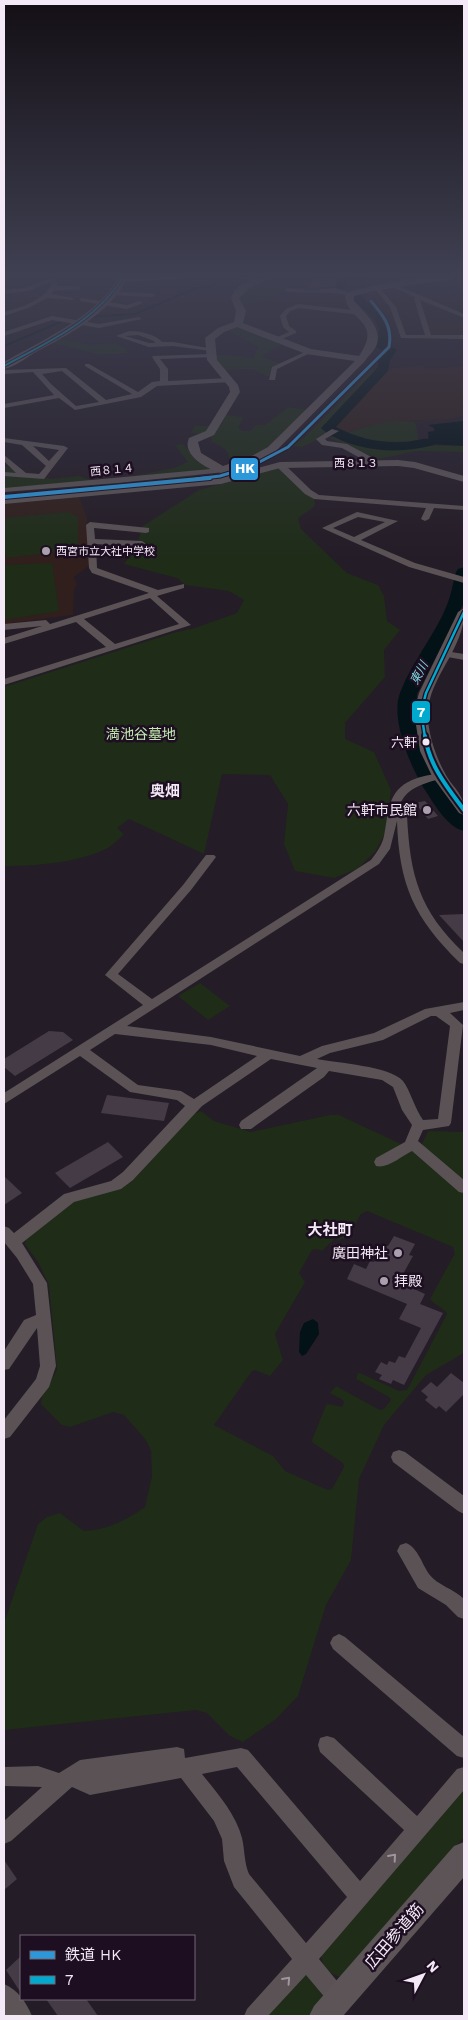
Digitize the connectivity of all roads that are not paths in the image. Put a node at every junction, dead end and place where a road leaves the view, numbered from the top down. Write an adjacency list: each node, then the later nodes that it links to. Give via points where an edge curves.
1 (44, 371): 8 (street)
2 (67, 371): 14 (street)
3 (97, 371): 13 (street)
4 (164, 371): 11 (street)
5 (222, 371): 10 (street)
6 (273, 371): 9 (street)
7 (351, 371): 24 (street, via 272,449)
8 (37, 372): 12 (street)
9 (272, 378)
10 (229, 380): 11 (street); 23 (street, via 235,392 217,424 192,443 196,454)
11 (164, 383): 13 (street, via 155,384)
12 (60, 396): 14 (street, via 75,408); 15 (street)
13 (138, 396): 14 (street)
14 (106, 403)
15 (4, 406)
16 (335, 431): 20 (street, via 320,439 344,446)
17 (4, 440): 18 (street)
18 (25, 443): 22 (street); 22 (street, via 64,448)
19 (4, 457): 26 (street)
20 (376, 463): 21 (street, 西８１３); 28 (street, 西８１３, via 415,465)
21 (280, 465): 24 (street, 西８１３); 32 (street, via 317,497)
22 (50, 466): 27 (street)
23 (222, 470): 24 (street); 29 (street, 西８１４)
24 (244, 470): 31 (street, via 221,480)
25 (4, 474): 26 (street)
26 (24, 476): 27 (street)
27 (41, 477): 29 (street)
28 (464, 479)
29 (48, 487): 30 (street, 西８１４)
30 (4, 490)
31 (4, 501)
32 (431, 506): 33 (street); 34 (street)
33 (464, 508)
34 (425, 519)
35 (146, 530): 37 (street, via 90,525)
36 (354, 540): 36 (street, via 326,528 357,514 394,521); 39 (street, via 424,569)
37 (91, 541): 38 (street); 41 (street, via 95,571)
38 (142, 544)
39 (464, 580)
40 (181, 586): 41 (street)
41 (155, 594): 43 (street); 47 (street, via 186,625)
42 (464, 612): 45 (street)
43 (78, 619): 44 (street); 46 (street); 47 (street)
44 (4, 627)
45 (461, 629): 48 (street)
46 (4, 641)
47 (112, 647): 50 (street)
48 (445, 654): 49 (street); 51 (street, via 426,693 421,712)
49 (464, 657)
50 (4, 682)
51 (431, 778): 52 (street); 53 (street, via 401,791)
52 (464, 810)
53 (393, 812): 55 (street, via 402,815 402,846 412,893 423,914); 56 (street, via 384,854 375,862)
54 (210, 857): 56 (street, via 111,975)
55 (464, 960)
56 (150, 1004): 59 (street)
57 (464, 1006): 58 (street)
58 (439, 1011): 62 (street, via 429,1012 378,1037 327,1049); 67 (street, via 457,1025 444,1123)
59 (112, 1029): 60 (street); 61 (street, via 211,1041)
60 (80, 1050): 64 (street); 65 (street, via 135,1089 181,1096)
61 (269, 1054): 62 (street); 65 (street)
62 (301, 1061): 63 (street)
63 (326, 1066): 66 (street); 67 (street, via 386,1076 398,1084)
64 (4, 1099)
65 (194, 1106): 71 (street, via 116,1185 69,1198)
66 (246, 1125)
67 (419, 1125): 68 (street, via 411,1140)
68 (413, 1144): 69 (street); 70 (street)
69 (381, 1162)
70 (464, 1188)
71 (9, 1237): 72 (street, via 40,1283)
72 (43, 1319): 73 (street, via 29,1324); 74 (street, via 48,1366 43,1382)
73 (4, 1364)
74 (4, 1432)
75 (399, 1457): 76 (street)
76 (464, 1506)
77 (406, 1551): 78 (street, via 424,1582 452,1599)
78 (464, 1611)
79 (339, 1643): 81 (street)
80 (327, 1745): 86 (street)
81 (463, 1746)
82 (181, 1762): 85 (street, via 103,1784 90,1785); 89 (street, via 241,1757); 90 (street, via 221,1814 232,1838 234,1861 241,1880)
83 (464, 1776): 86 (street)
84 (4, 1777): 85 (street)
85 (66, 1779): 87 (street)
86 (417, 1829): 89 (street, one-way to 86)
87 (4, 1834)
88 (464, 1856): 92 (street, 広田参道筋)
89 (359, 1896): 90 (street)
90 (306, 1959): 92 (street); 94 (street, one-way to 90)
91 (4, 1999): 93 (street)
92 (333, 2009)
93 (17, 2016)
94 (254, 2016)

